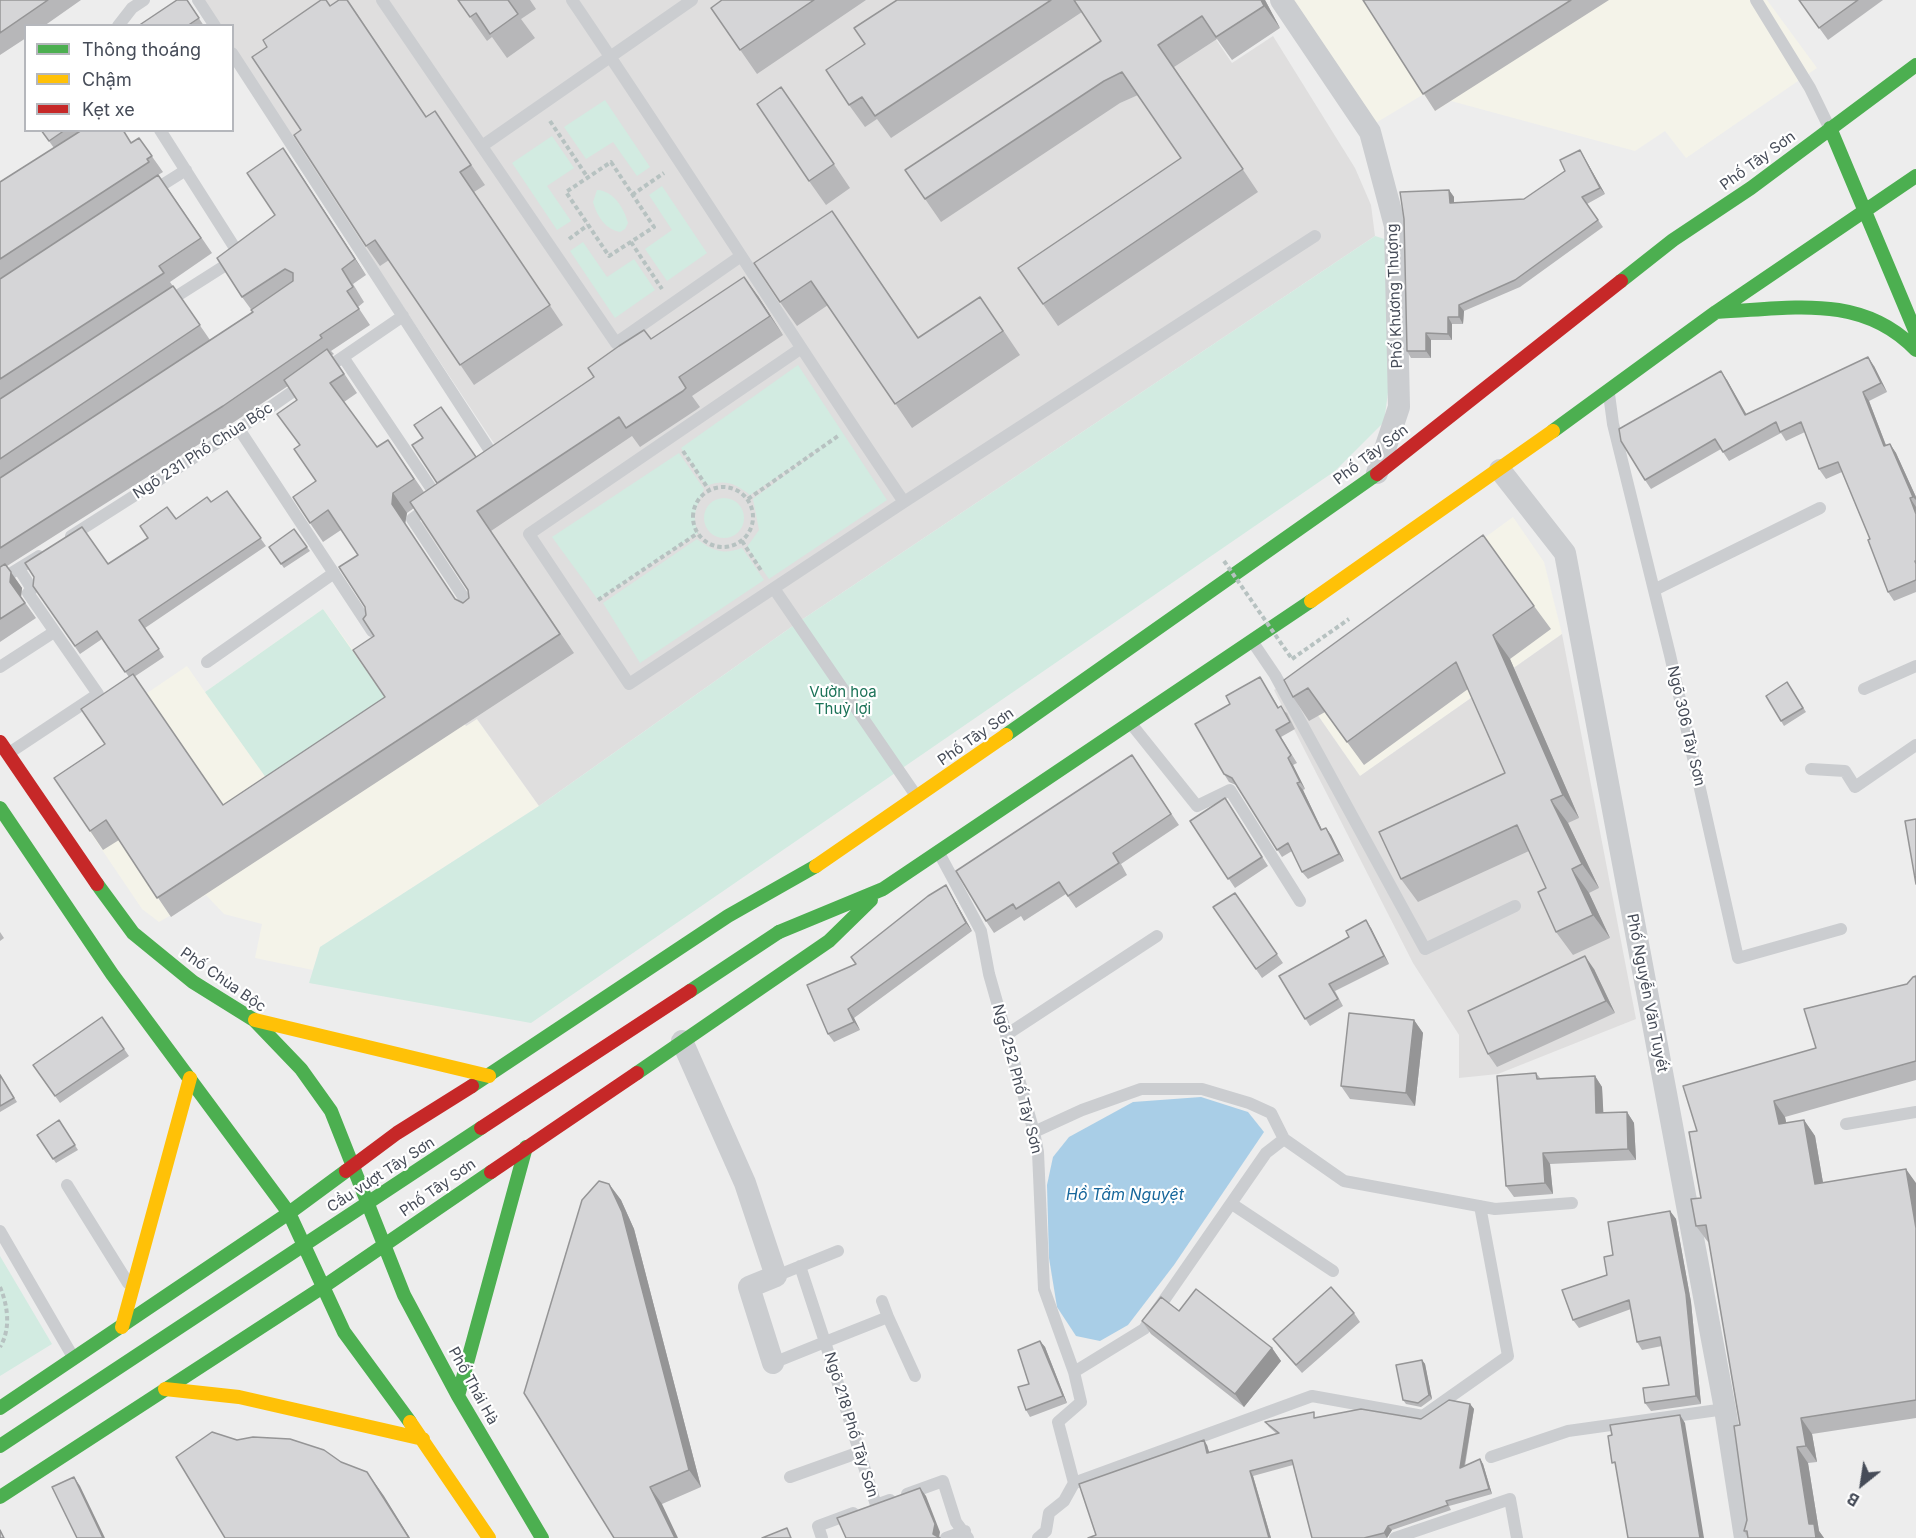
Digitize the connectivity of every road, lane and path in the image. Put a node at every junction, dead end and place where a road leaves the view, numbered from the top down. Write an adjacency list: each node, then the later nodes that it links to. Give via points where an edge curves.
1 (144, 0): 8 (lane)
2 (198, 0): 9 (lane)
3 (382, 0): 16 (lane)
4 (572, 0): 11 (lane)
5 (692, 0): 11 (lane)
6 (1281, 0): 41 (street, Phố Khương Thượng, via 1370,132 1395,226 1399,407)
7 (1756, 0): 14 (lane)
8 (119, 24)
9 (214, 24)
10 (234, 56): 30 (lane)
11 (610, 56): 13 (lane); 17 (lane)
12 (1916, 65): 14 (main road, Phố Tây Sơn)
13 (539, 106): 16 (lane); 20 (path)
14 (1830, 128): 23 (main road); 41 (main road, Phố Tây Sơn, via 1673,240)
15 (161, 132): 18 (lane)
16 (482, 146): 27 (lane, via 616,343)
17 (682, 161): 21 (path); 26 (lane)
18 (186, 170): 22 (lane); 28 (lane, via 240,256)
19 (1916, 176): 23 (main road, Phố Tây Sơn)
20 (588, 178): 21 (path, via 611,162); 25 (path, via 566,192 609,256)
21 (632, 195): 25 (path, via 654,227)
22 (137, 202)
23 (1868, 210): 29 (main road, Phố Tây Sơn); 31 (main road)
24 (1315, 236): 44 (lane)
25 (631, 242): 27 (path)
26 (741, 256): 27 (lane); 32 (lane)
27 (673, 304)
28 (160, 308)
29 (1716, 312): 33 (main road, via 1851,311 1875,318); 35 (main road, Phố Tây Sơn)
30 (403, 316): 34 (lane, Ngõ 231 Phố Chùa Bộc); 39 (lane, via 496,460)
31 (1916, 333)
32 (800, 349): 44 (lane); 52 (lane, via 529,534 629,684)
33 (1916, 350)
34 (343, 357): 36 (lane, Ngõ 231 Phố Chùa Bộc); 57 (lane, via 444,496 412,519)
35 (1608, 389): 40 (main road, Phố Tây Sơn); 53 (lane, Ngõ 306 Tây Sơn)
36 (239, 429): 49 (lane, Ngõ 231 Phố Chùa Bộc); 50 (lane)
37 (844, 432): 43 (path)
38 (681, 448): 42 (path)
39 (486, 467)
40 (1500, 470): 61 (main road, Phố Tây Sơn); 128 (street, Phố Nguyễn Văn Tuyết, via 1565,553)
41 (1376, 474): 71 (main road, Phố Tây Sơn)
42 (709, 490): 43 (path, via 728,487); 46 (path, via 695,505 694,525)
43 (748, 500): 47 (path, via 754,522)
44 (904, 502): 52 (lane)
45 (1820, 507): 53 (lane)
46 (698, 533): 47 (path, via 716,547 726,548); 55 (path)
47 (742, 541): 52 (path)
48 (1224, 561): 58 (path, bridge, via 1292,660)
49 (19, 569): 51 (lane, Ngõ 231 Phố Chùa Bộc); 60 (lane, via 32,589 28,593)
50 (334, 573): 59 (lane); 62 (lane)
51 (0, 580)
52 (775, 590): 71 (lane)
53 (1654, 590): 80 (lane, Ngõ 306 Tây Sơn, via 1738,958)
54 (591, 591): 55 (path)
55 (598, 600): 56 (path)
56 (604, 609)
57 (475, 614)
58 (1348, 619)
59 (372, 631)
60 (54, 632): 64 (lane); 69 (lane, via 98,694)
61 (1252, 640): 66 (main road, Phố Tây Sơn); 78 (lane, via 1425,949)
62 (207, 662)
63 (1916, 666): 65 (lane)
64 (0, 667)
65 (1864, 689)
66 (1131, 724): 73 (main road, Phố Tây Sơn); 77 (lane, via 1197,807 1230,790)
67 (0, 742): 69 (main road, Phố Chùa Bộc)
68 (1916, 745): 70 (lane, via 1855,787 1845,771)
69 (8, 754): 83 (main road, Phố Chùa Bộc, via 133,933 193,982)
70 (1811, 769)
71 (917, 798): 74 (main road, Phố Tây Sơn)
72 (0, 808): 87 (main road, via 112,974)
73 (938, 852): 76 (main road, Phố Tây Sơn); 84 (lane, Ngõ 252 Phố Tây Sơn, via 981,931)
74 (835, 856): 75 (main road, Phố Tây Sơn); 86 (main road, Phố Tây Sơn, via 728,916)
75 (814, 885)
76 (883, 889): 81 (main road, Phố Tây Sơn); 85 (main road, Phố Tây Sơn, via 829,941)
77 (1300, 901)
78 (1515, 906)
79 (793, 913): 81 (main road)
80 (1841, 929)
81 (780, 932): 130 (main road, Cầu vượt Tây Sơn, bridge)
82 (1157, 936): 84 (lane)
83 (254, 1020): 86 (main road); 95 (main road, Phố Chùa Bộc, via 301,1069 331,1111)
84 (1006, 1035): 91 (lane, Ngõ 252 Phố Tây Sơn)
85 (682, 1041): 93 (main road, Phố Tây Sơn); 108 (street, via 745,1183)
86 (489, 1076): 88 (main road, Phố Tây Sơn)
87 (190, 1078): 102 (main road); 112 (main road)
88 (436, 1109): 94 (main road, via 440,1145); 95 (main road, Phố Tây Sơn)
89 (1916, 1112): 90 (lane)
90 (1846, 1124)
91 (1034, 1132): 92 (lane, via 1142,1089 1202,1089 1249,1102 1271,1113); 123 (lane, Ngõ 252 Phố Tây Sơn, via 1044,1288)
92 (1284, 1139): 100 (lane, via 1266,1153); 101 (lane, via 1344,1181)
93 (525, 1147): 97 (main road, Phố Tây Sơn); 126 (main road)
94 (452, 1162)
95 (354, 1165): 102 (main road, Phố Tây Sơn); 104 (main road, Phố Chùa Bộc)
96 (464, 1171): 97 (main road)
97 (484, 1176): 104 (main road, Phố Tây Sơn)
98 (67, 1185): 112 (lane)
99 (1572, 1203): 101 (lane, via 1495,1209)
100 (1232, 1204): 107 (lane); 123 (lane, via 1144,1329)
101 (1480, 1206): 134 (lane, via 1508,1356 1423,1416 1312,1396)
102 (289, 1213): 109 (main road, Phố Tây Sơn); 111 (main road)
103 (0, 1231): 121 (lane)
104 (383, 1246): 111 (main road, Phố Tây Sơn); 126 (main road, Phố Thái Hà, via 404,1295)
105 (838, 1251): 106 (lane)
106 (800, 1266): 108 (lane); 118 (lane)
107 (1333, 1271)
108 (776, 1276): 122 (street, Ngõ 218 Phố Tây Sơn, via 749,1287)
109 (203, 1283): 114 (main road, via 230,1303); 116 (main road, Phố Tây Sơn)
110 (0, 1287): 119 (path, via 8,1321)
111 (323, 1287): 120 (main road, Phố Tây Sơn); 129 (main road, via 344,1332)
112 (132, 1289): 116 (main road)
113 (882, 1301): 115 (lane)
114 (232, 1312)
115 (888, 1317): 118 (lane); 124 (lane)
116 (122, 1327): 121 (main road, Phố Tây Sơn)
117 (231, 1330): 120 (main road)
118 (825, 1342): 122 (lane, Ngõ 218 Phố Tây Sơn); 131 (lane, Ngõ 218 Phố Tây Sơn)
119 (0, 1347)
120 (220, 1356): 125 (main road, Phố Tây Sơn)
121 (73, 1358): 127 (main road, Phố Tây Sơn)
122 (773, 1363)
123 (1074, 1372): 134 (lane, Ngõ 252 Phố Tây Sơn, via 1081,1402 1058,1422)
124 (915, 1376)
125 (165, 1389): 129 (main road, via 238,1398); 135 (main road, Phố Tây Sơn)
126 (458, 1396): 139 (main road, Phố Thái Hà)
127 (0, 1408)
128 (1725, 1409): 132 (lane, via 1568,1431); 145 (street, Phố Nguyễn Văn Tuyết)
129 (423, 1439): 138 (main road)
130 (0, 1446)
131 (860, 1452): 133 (lane); 136 (lane, Ngõ 218 Phố Tây Sơn)
132 (1491, 1457)
133 (790, 1477)
134 (1074, 1483): 142 (lane, via 1064,1501 1048,1513 1046,1531)
135 (0, 1497)
136 (876, 1505): 137 (lane, Ngõ 218 Phố Tây Sơn, via 943,1481 956,1522); 140 (lane, via 818,1526)
137 (966, 1535): 141 (lane)
138 (489, 1538)
139 (542, 1538)
140 (822, 1538)
141 (946, 1538)
142 (1038, 1538)
143 (1395, 1538): 144 (lane, via 1510,1499)
144 (1517, 1538)
145 (1745, 1538)

